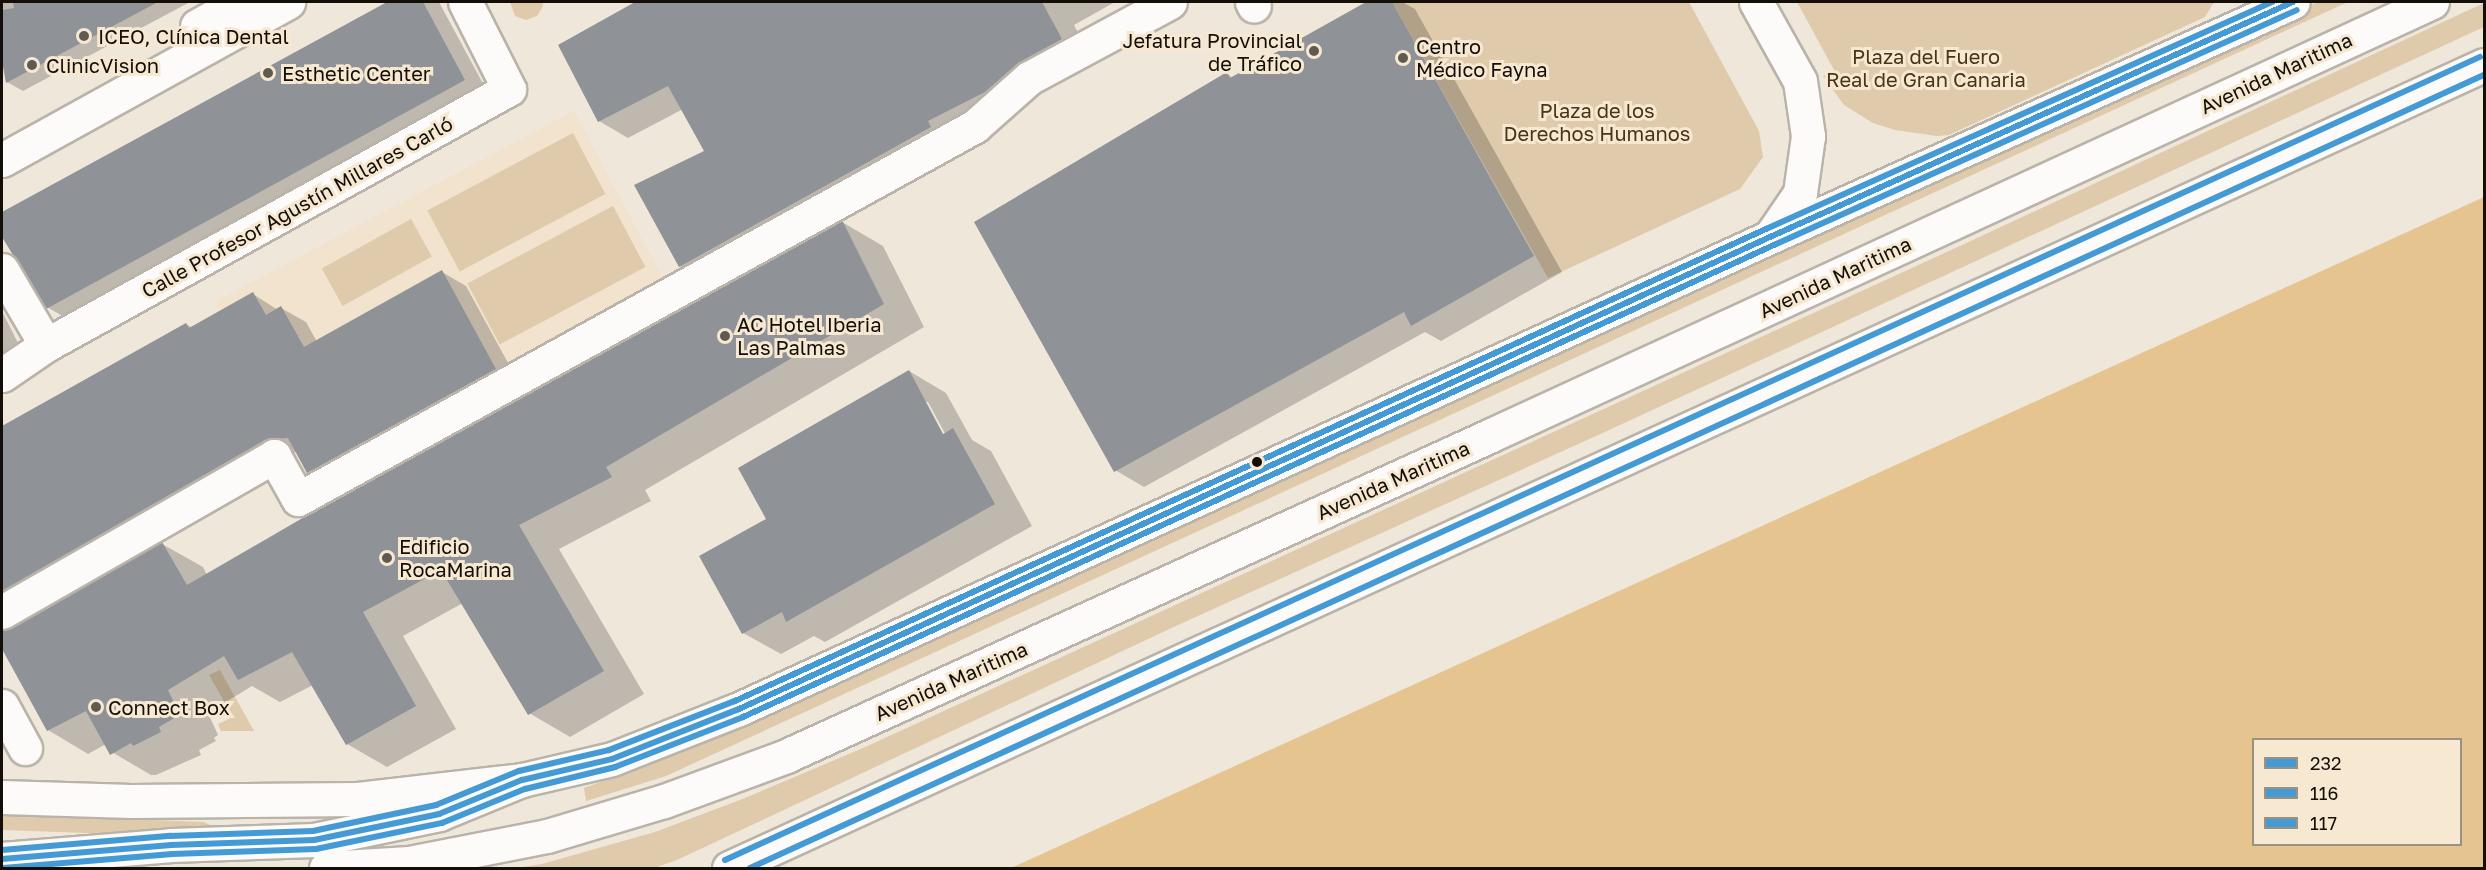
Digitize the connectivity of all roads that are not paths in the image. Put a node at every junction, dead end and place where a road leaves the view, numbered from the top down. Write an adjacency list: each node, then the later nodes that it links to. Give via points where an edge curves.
1 (240, 2): 9 (main road)
2 (288, 2): 10 (main road)
3 (465, 2): 13 (main road, Calle Profesor Agustín Millares Carló, via 509,89)
4 (1170, 2): 15 (main road, via 1029,78 975,126 298,499 274,456)
5 (1756, 2): 11 (main road, via 1800,81 1808,136 1800,193)
6 (2293, 2): 11 (main road)
7 (2432, 2): 21 (main road, Avenida Maritima, via 786,756 664,801 547,836 409,863)
8 (2484, 65): 22 (main road)
9 (2, 135)
10 (2, 160)
11 (1770, 237): 18 (main road, via 739,710 612,759)
12 (2, 270): 13 (main road)
13 (46, 345): 14 (main road, Calle Profesor Agustín Millares Carló)
14 (2, 375)
15 (2, 612)
16 (2, 706): 17 (main road)
17 (25, 748)
18 (522, 780): 19 (main road, via 358,799 131,801); 20 (main road, via 439,814 314,840 171,845)
19 (2, 797)
20 (2, 859)
21 (326, 868)
22 (729, 868)

